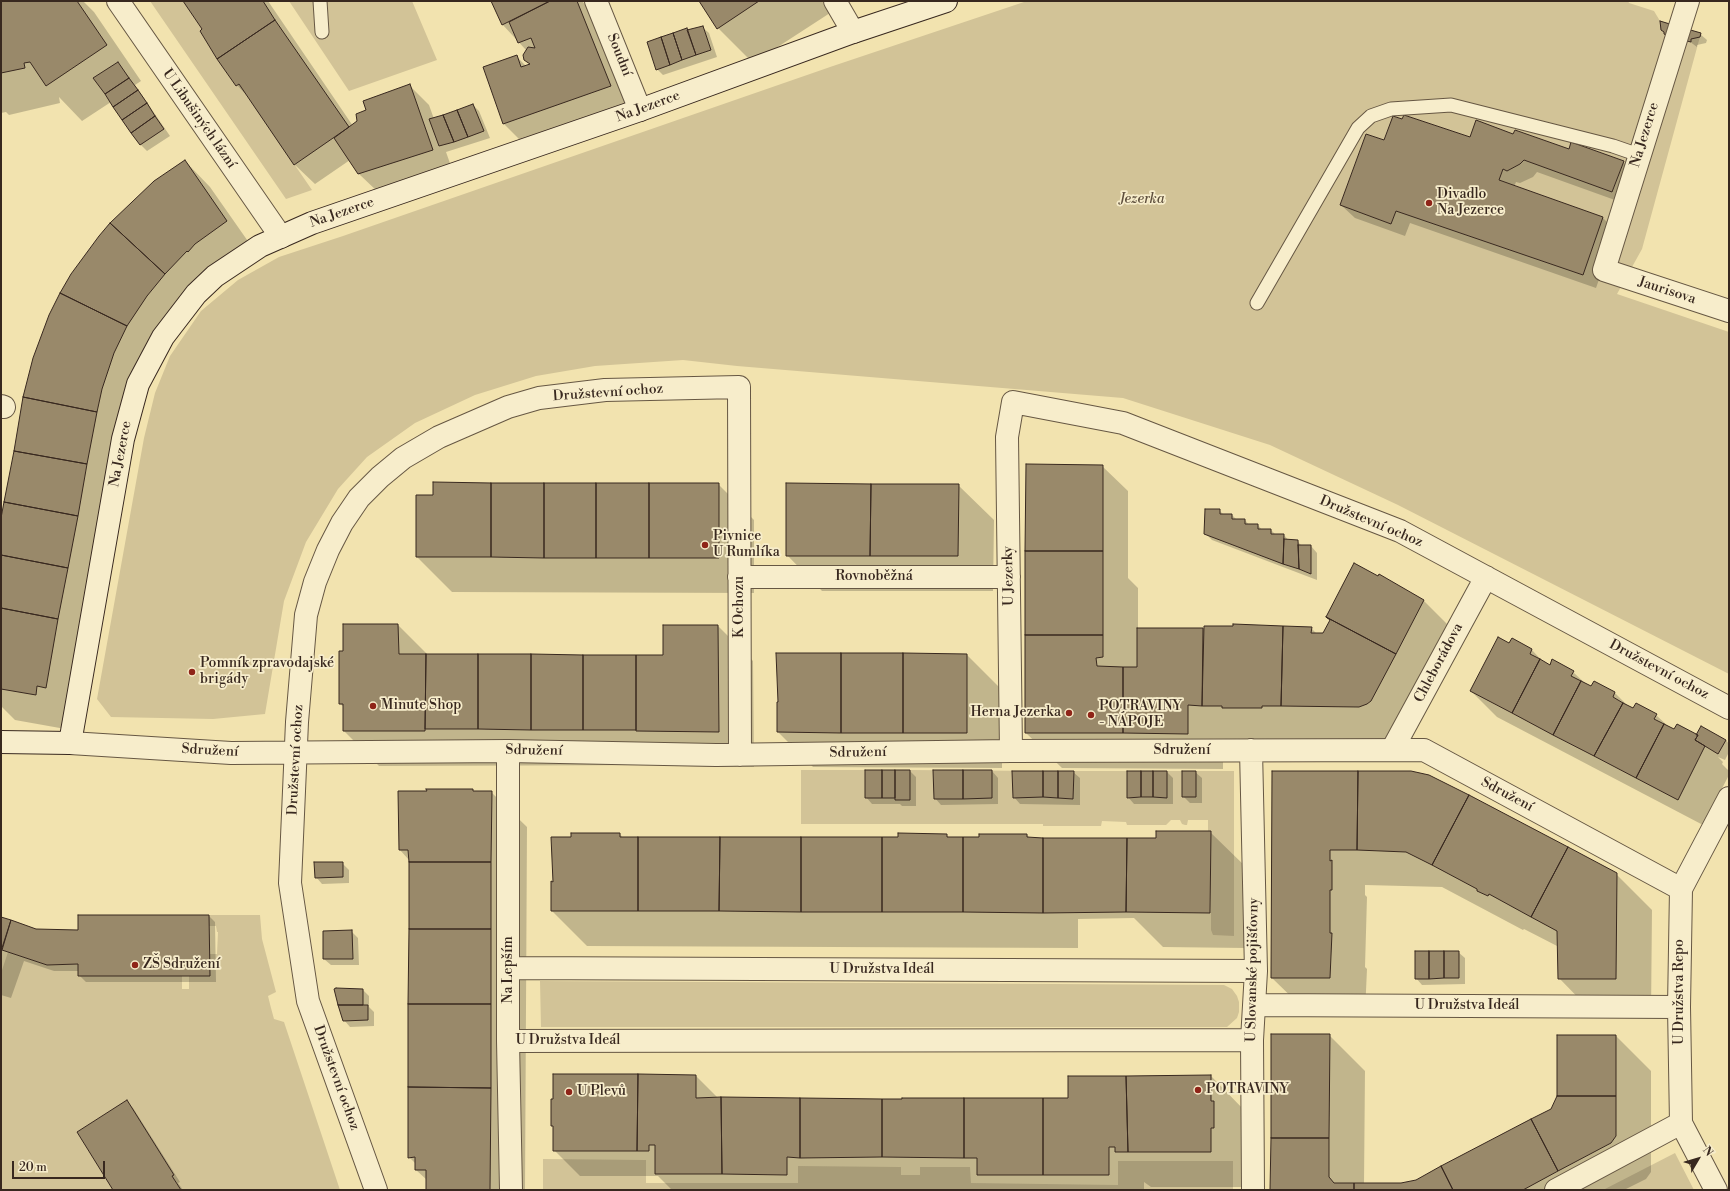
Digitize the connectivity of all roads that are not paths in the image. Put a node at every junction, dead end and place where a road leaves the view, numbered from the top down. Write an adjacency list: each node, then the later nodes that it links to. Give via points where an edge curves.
1 (118, 1): 11 (street, U Libušiných lázní)
2 (320, 1): 7 (lane)
3 (596, 1): 9 (street, Soudní)
4 (835, 1): 8 (street)
5 (946, 1): 8 (street, Na Jezerce)
6 (1688, 1): 10 (street, Na Jezerce)
7 (322, 32)
8 (853, 32): 9 (street, Na Jezerce)
9 (640, 110): 11 (street, Na Jezerce, via 312,223)
10 (1639, 156): 12 (street, Na Jezerce); 13 (lane, via 1613,146 1451,105 1390,109 1371,116 1358,128)
11 (281, 237): 22 (street, Na Jezerce, via 260,246 230,265 196,294 163,337 138,384 123,440)
12 (1604, 270): 14 (street, Jaurisova)
13 (1257, 303)
14 (1729, 311)
15 (739, 386): 18 (street, K Ochozu); 27 (street, Družstevní ochoz, via 605,390 539,398 508,407 439,437 403,458 380,477 359,498 342,523 315,582 306,615)
16 (1013, 402): 17 (street, Družstevní ochoz, via 1123,423 1400,531); 19 (street, U Jezerky, via 1007,437)
17 (1486, 576): 20 (street, Družstevní ochoz); 24 (street, Chleborádova)
18 (739, 577): 19 (street, Rovnoběžná); 28 (street, K Ochozu)
19 (1009, 577): 26 (street, U Jezerky)
20 (1729, 708)
21 (1, 742): 22 (street, Sdružení)
22 (70, 743): 27 (street, Sdružení, via 231,753)
23 (1251, 750): 24 (street, Sdružení); 26 (street, Sdružení); 32 (street, U Slovanské pojišťovny)
24 (1392, 750): 30 (street, Sdružení, via 1424,750)
25 (508, 751): 27 (street, Sdružení); 28 (street, Sdružení); 31 (street, Na Lepším)
26 (1011, 751): 28 (street, Sdružení)
27 (296, 754): 38 (street, Družstevní ochoz, via 290,882 308,1001)
28 (740, 755)
29 (1729, 798): 30 (street, U Družstva Repo)
30 (1680, 889): 34 (street, U Družstva Repo)
31 (509, 968): 32 (street, U Družstva Ideál); 36 (street, Na Lepším)
32 (1256, 971): 33 (street, U Slovanské pojišťovny)
33 (1255, 1005): 34 (street, U Družstva Ideál); 35 (street, U Slovanské pojišťovny)
34 (1679, 1006): 37 (street, U Družstva Repo)
35 (1252, 1040): 36 (street, U Družstva Ideál); 40 (street, U Slovanské pojišťovny)
36 (508, 1041): 39 (street, Na Lepším)
37 (1681, 1123): 41 (street); 42 (street, U Družstva Repo)
38 (376, 1190)
39 (510, 1190)
40 (1253, 1190)
41 (1556, 1190)
42 (1716, 1190)

